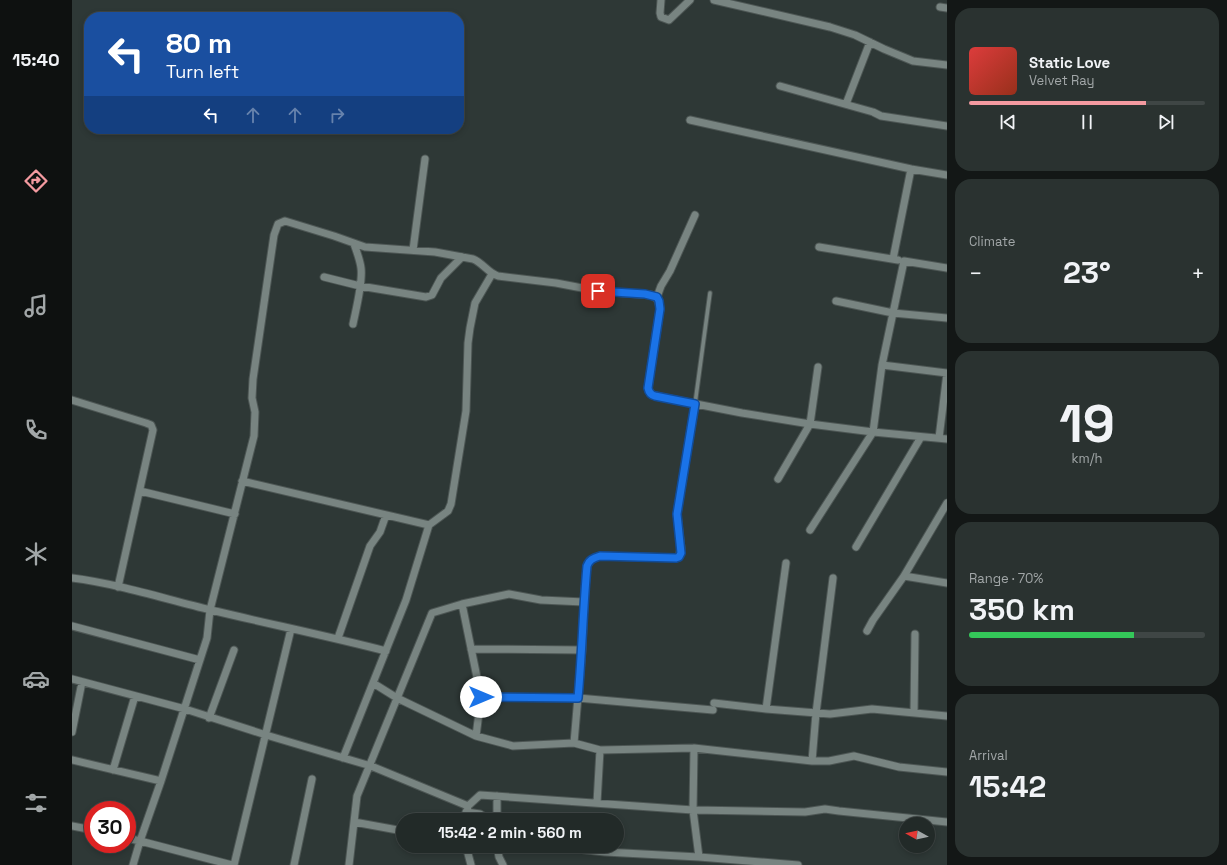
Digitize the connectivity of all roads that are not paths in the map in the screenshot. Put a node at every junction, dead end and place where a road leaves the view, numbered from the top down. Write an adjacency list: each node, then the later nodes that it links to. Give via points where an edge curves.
1 (661, 0): 2 (street, via 661,17 669,20)
2 (690, 0)
3 (714, 0): 4 (street, via 830,27)
4 (870, 42): 5 (street, via 913,61); 7 (street)
5 (947, 65)
6 (780, 86): 7 (street)
7 (846, 104): 9 (street, via 881,116)
8 (690, 120): 11 (street)
9 (947, 126)
10 (425, 159): 16 (street)
11 (911, 169): 12 (street); 18 (street)
12 (947, 175)
13 (695, 216): 25 (street)
14 (354, 244): 16 (street); 23 (street, via 361,270); 41 (street, via 285,221 278,224 274,235 253,379 254,436)
15 (819, 247): 18 (street)
16 (413, 250): 17 (street)
17 (462, 257): 21 (street, via 478,261); 23 (street, via 444,275 432,295 426,297)
18 (893, 259): 19 (street)
19 (904, 261): 20 (street); 27 (street)
20 (947, 265)
21 (492, 274): 25 (street, via 598,291); 46 (street, via 475,303 470,328 466,411 450,504 448,511)
22 (324, 277): 23 (street)
23 (360, 286): 29 (street)
24 (710, 293): 34 (lane)
25 (657, 297): 34 (street, via 660,309 649,392 655,396)
26 (836, 300): 27 (street)
27 (893, 314): 28 (street); 30 (street)
28 (947, 318)
29 (353, 324)
30 (882, 365): 32 (street); 36 (street)
31 (818, 367): 35 (street)
32 (947, 373): 38 (street)
33 (72, 400): 42 (street, via 151,426 153,430)
34 (695, 404): 35 (street); 55 (street, via 677,514 681,548 679,557 594,558 587,566)
35 (810, 424): 36 (street); 40 (street)
36 (873, 432): 37 (street); 47 (street)
37 (921, 437): 38 (street); 48 (street)
38 (939, 438): 39 (street)
39 (947, 439)
40 (778, 479)
41 (242, 480): 44 (street); 45 (street)
42 (140, 491): 44 (street); 54 (street)
43 (947, 502): 50 (street)
44 (235, 514): 57 (street)
45 (386, 515): 46 (street); 62 (street, via 380,532 370,546)
46 (429, 525): 66 (street, via 406,600)
47 (810, 530)
48 (856, 547)
49 (786, 563): 75 (street)
50 (904, 576): 53 (street); 60 (street)
51 (72, 578): 54 (street)
52 (833, 578): 77 (street)
53 (947, 583)
54 (118, 587): 57 (street)
55 (584, 602): 56 (street, via 541,600 509,594); 65 (street)
56 (462, 604): 63 (street); 73 (street, via 432,613)
57 (210, 610): 59 (street); 67 (street, via 207,638)
58 (72, 626): 67 (street)
59 (291, 629): 62 (street); 82 (street)
60 (867, 631)
61 (915, 634): 78 (street)
62 (338, 638): 66 (street)
63 (471, 649): 65 (street); 72 (street)
64 (234, 650): 80 (street)
65 (582, 650): 74 (street)
66 (386, 651): 70 (street)
67 (200, 660): 76 (street)
68 (72, 679): 69 (street)
69 (82, 682): 71 (street); 81 (street)
70 (373, 684): 73 (street); 87 (street)
71 (135, 696): 76 (street); 91 (street)
72 (481, 697): 74 (street); 83 (street)
73 (397, 698): 83 (street); 90 (street)
74 (578, 698): 75 (street); 84 (street)
75 (766, 709): 77 (street)
76 (185, 710): 80 (street); 94 (street)
77 (823, 713): 78 (street, via 872,709); 89 (street)
78 (914, 713): 79 (street)
79 (947, 716)
80 (209, 718): 82 (street)
81 (72, 732)
82 (266, 735): 87 (street); 114 (street)
83 (476, 736): 84 (street, via 513,746)
84 (574, 743): 86 (street)
85 (694, 748): 86 (street); 89 (street); 98 (street)
86 (600, 750): 96 (street)
87 (343, 758): 90 (street)
88 (72, 760): 91 (street)
89 (816, 761): 92 (street, via 854,756 898,767)
90 (370, 766): 97 (street); 102 (street, via 357,796)
91 (113, 770): 94 (street)
92 (947, 772)
93 (312, 779): 115 (street)
94 (161, 781): 108 (street)
95 (497, 796): 96 (street); 97 (street, via 480,795); 101 (street)
96 (597, 803): 98 (street)
97 (467, 809): 99 (street); 100 (street)
98 (693, 810): 103 (street, via 805,812 825,809); 112 (street)
99 (466, 813)
100 (477, 813)
101 (497, 813)
102 (354, 822): 106 (street); 116 (street)
103 (947, 822)
104 (72, 826): 105 (street)
105 (84, 828)
106 (396, 831)
107 (136, 840): 108 (street)
108 (140, 841): 113 (street); 114 (street)
109 (468, 853): 117 (street)
110 (498, 853): 118 (street)
111 (624, 853): 112 (street)
112 (699, 857): 119 (street)
113 (133, 865)
114 (233, 865)
115 (294, 865)
116 (349, 865)
117 (471, 865)
118 (503, 865)
119 (798, 865)

